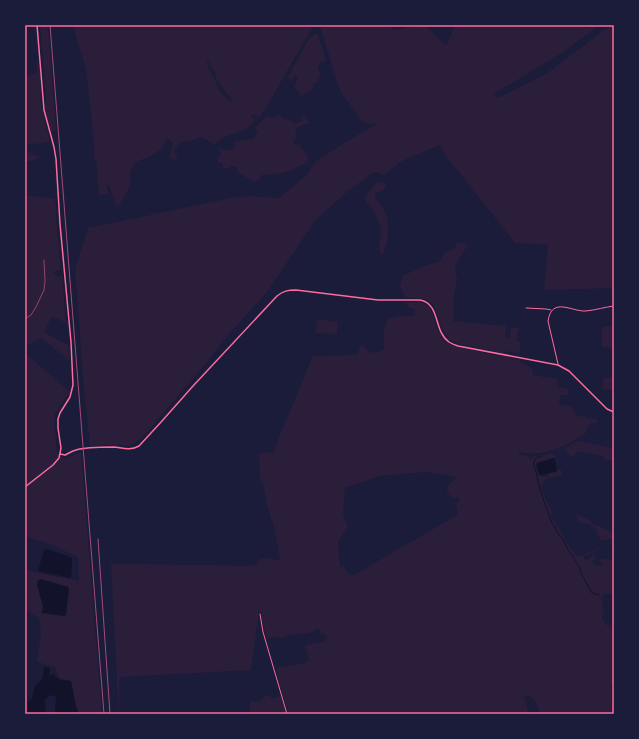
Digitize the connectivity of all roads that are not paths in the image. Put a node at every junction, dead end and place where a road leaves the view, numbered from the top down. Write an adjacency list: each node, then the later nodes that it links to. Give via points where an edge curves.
1 (37, 25): 7 (street, via 46,120 56,159 73,372 72,391 58,419)
2 (614, 306): 4 (street, via 584,311 561,307)
3 (526, 308): 4 (street)
4 (551, 310): 5 (street, via 548,321)
5 (558, 365): 6 (street, via 569,371 607,409); 7 (street, via 448,342 430,305 424,301 378,300 288,290 277,296 138,446 128,449 81,448 65,455)
6 (614, 412)
7 (60, 454): 8 (street, via 53,465)
8 (25, 487)
9 (260, 614): 10 (street)
10 (287, 714)

